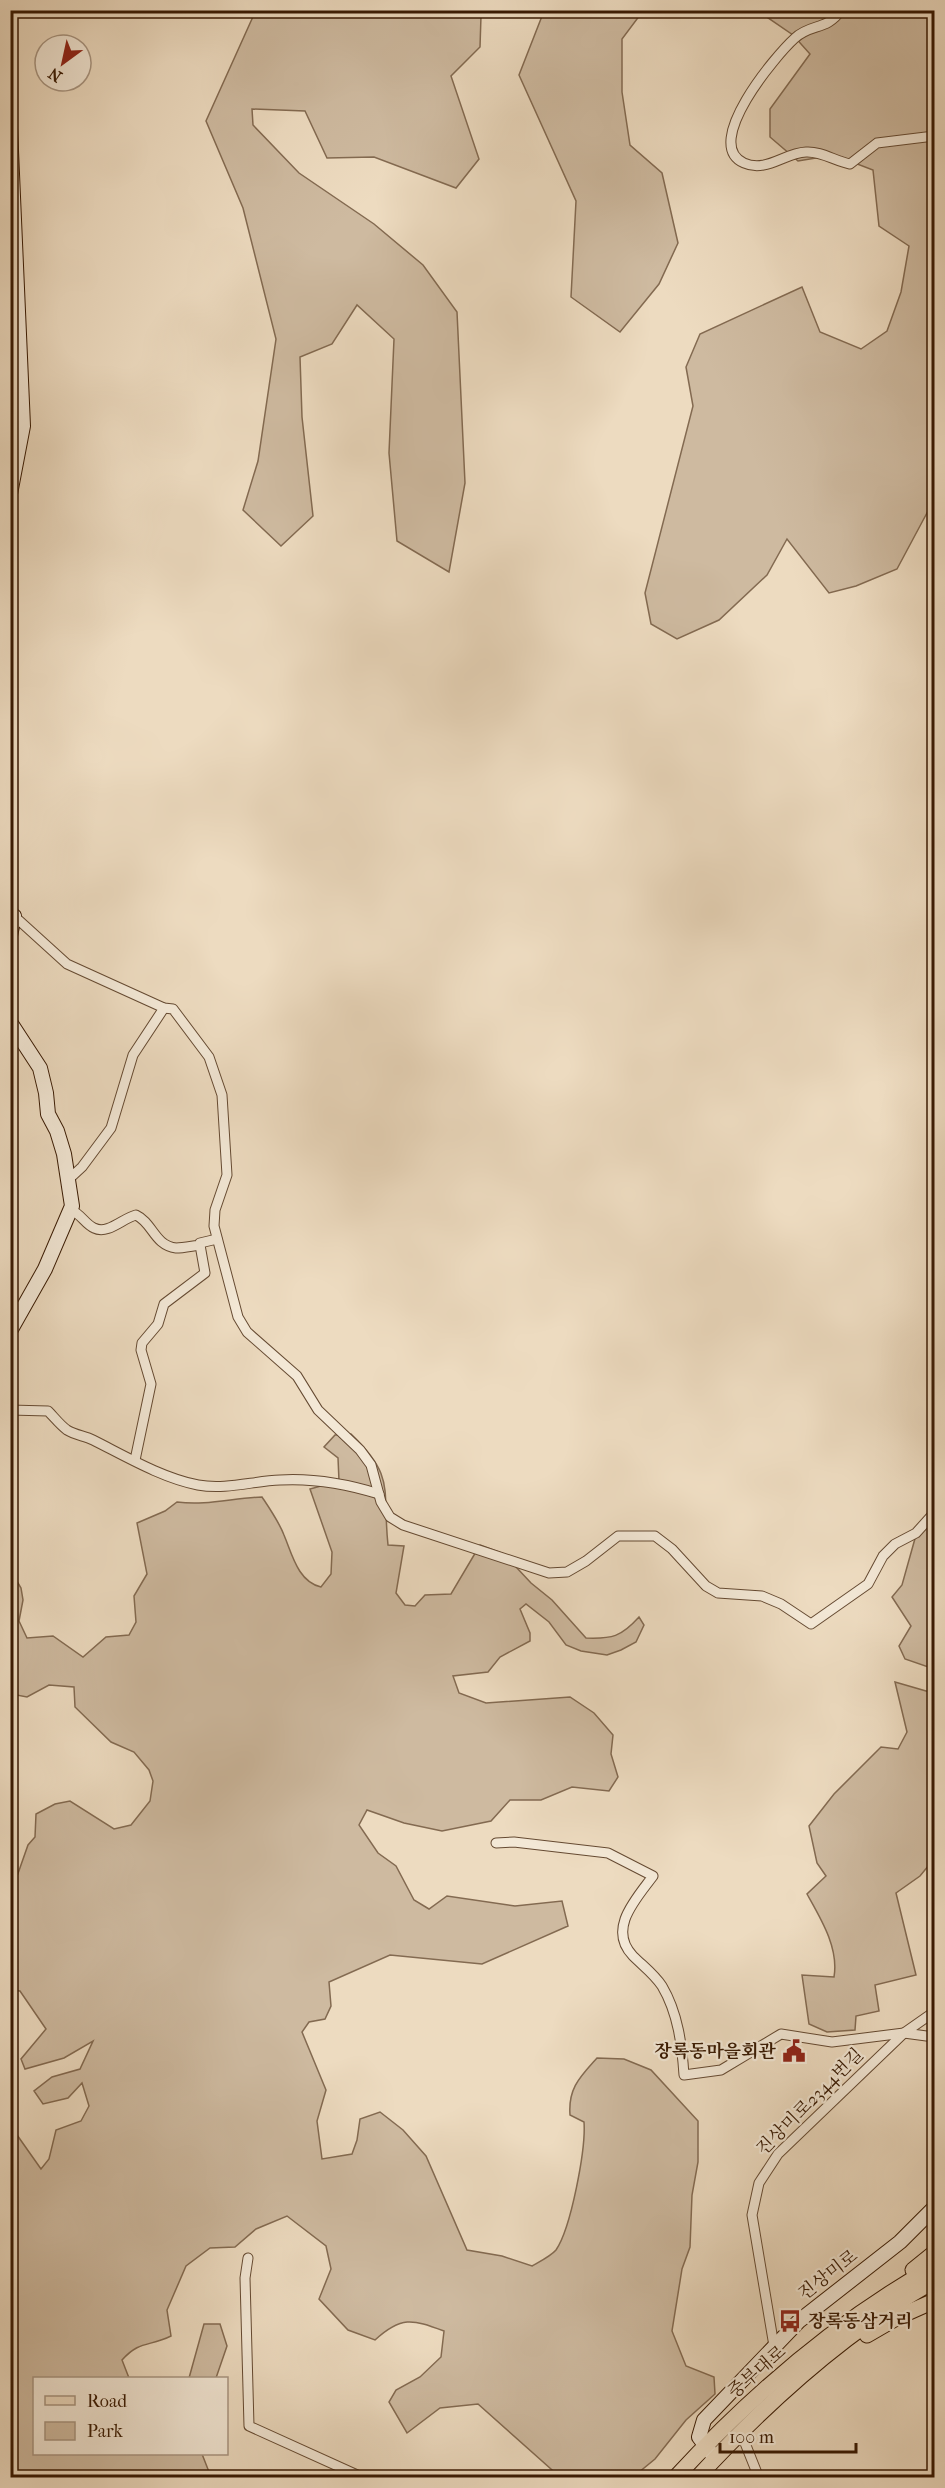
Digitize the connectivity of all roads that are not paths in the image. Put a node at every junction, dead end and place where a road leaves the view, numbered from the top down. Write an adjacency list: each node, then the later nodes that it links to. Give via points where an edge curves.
1 (841, 10): 3 (street, via 829,24 800,34 761,78 732,127 730,147 735,156 742,162 762,166 797,153 815,152 850,164 878,143)
2 (10, 128): 4 (street, via 23,415)
3 (934, 136)
4 (10, 494)
5 (12, 914): 6 (street); 7 (street, via 67,964)
6 (10, 936)
7 (164, 1008): 9 (street, via 133,1054 111,1128); 11 (street, via 172,1009 209,1057 222,1095 227,1175 215,1210)
8 (10, 1022): 9 (street, via 40,1068 48,1114 57,1131)
9 (69, 1179): 10 (street)
10 (70, 1210): 12 (street, via 93,1228 102,1230 136,1215 165,1244 176,1248); 13 (street, via 45,1269)
11 (217, 1239): 12 (street); 16 (street, via 238,1317 247,1332 297,1376 318,1410 360,1450 371,1465)
12 (200, 1245): 15 (street, via 205,1273 164,1304 158,1324 142,1343 151,1384)
13 (10, 1331)
14 (10, 1410): 15 (street, via 48,1411 68,1431)
15 (135, 1460): 16 (street, via 198,1485 247,1486 306,1479)
16 (380, 1494): 17 (street, via 390,1517 403,1525 549,1573 567,1572 618,1536 655,1536 718,1593 762,1596 812,1624 868,1584 883,1556 916,1533)
17 (934, 1513)
18 (496, 1843): 20 (street, via 608,1853 653,1876 628,1912 622,1940 660,1983 671,2003 684,2075 721,2070 781,2034 832,2042)
19 (934, 2012): 20 (street, 진상미로2344번길)
20 (904, 2032): 21 (street); 29 (street, 진상미로2344번길, via 778,2154 759,2182 752,2215)
21 (934, 2037)
22 (934, 2208): 29 (street, 진상미로, via 900,2242 820,2304)
23 (934, 2253): 28 (main road)
24 (248, 2258): 34 (street, via 245,2278 249,2426)
25 (934, 2267): 28 (main road, 중부대로)
26 (934, 2281): 30 (main road, 중부대로, via 884,2312)
27 (934, 2301): 30 (main road, via 898,2317)
28 (836, 2331): 32 (main road, 중부대로)
29 (774, 2346): 32 (street, 진상미로, via 704,2420 699,2432)
30 (809, 2372): 31 (main road, 중부대로)
31 (741, 2433): 33 (main road, 중부대로); 37 (street)
32 (704, 2446): 33 (street); 35 (main road, 중부대로)
33 (716, 2457): 36 (main road, 중부대로)
34 (364, 2478)
35 (675, 2478)
36 (697, 2478)
37 (759, 2478)

